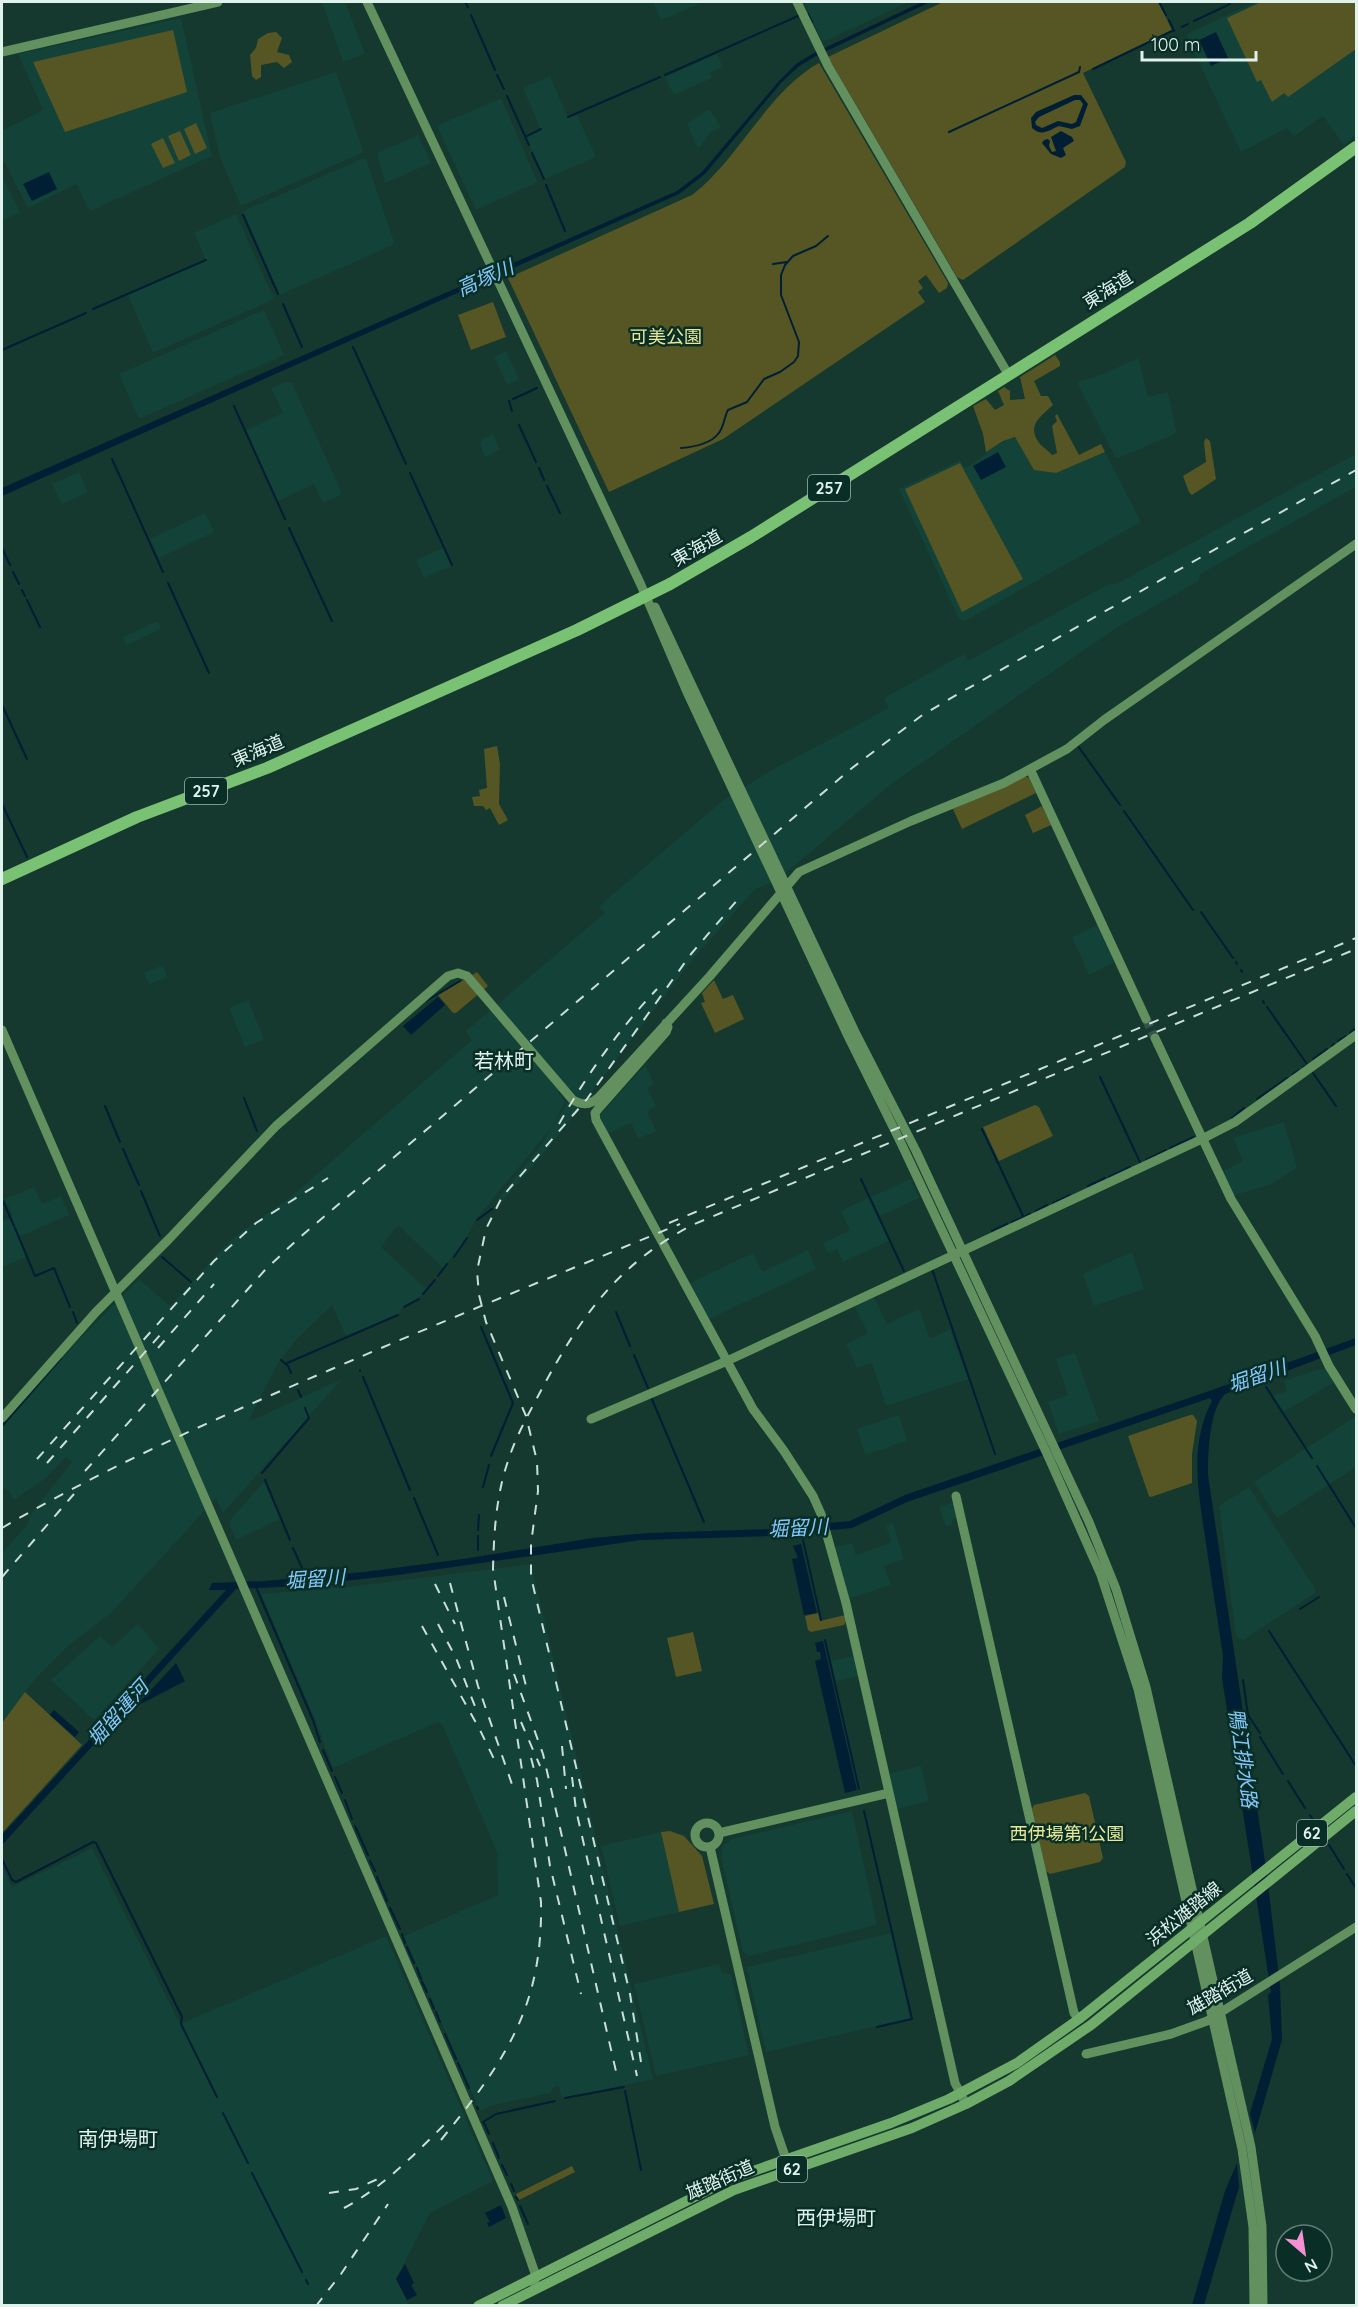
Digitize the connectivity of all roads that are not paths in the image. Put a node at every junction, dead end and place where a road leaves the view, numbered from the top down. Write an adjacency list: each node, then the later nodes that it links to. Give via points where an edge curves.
1 (218, 2): 4 (street)
2 (367, 2): 8 (street)
3 (797, 2): 6 (street, via 820,52)
4 (2, 52)
5 (1356, 147): 6 (highway, 東海道 / 257, via 1257,219)
6 (1008, 374): 8 (highway, 東海道 / 257, via 752,537)
7 (1356, 544): 9 (street, via 1067,749)
8 (646, 596): 10 (highway, 東海道 / 257, via 279,763 136,817); 17 (street)
9 (1030, 769): 11 (street); 12 (street, via 799,872)
10 (2, 879)
11 (1146, 1019)
12 (666, 1023): 18 (street, via 666,1032 595,1113 596,1120); 20 (street, via 595,1101 580,1104 467,976 448,976 268,1133 96,1312)
13 (2, 1030): 39 (street, via 512,2207)
14 (1356, 1035): 16 (street, via 1235,1122)
15 (1155, 1038): 16 (street)
16 (1202, 1139): 17 (street); 19 (street, via 1236,1208)
17 (958, 1252): 18 (street); 28 (street, via 1047,1443 1101,1575 1133,1671)
18 (727, 1361): 21 (street); 23 (street, via 757,1415 813,1496 823,1522 846,1603)
19 (1356, 1409)
20 (2, 1418)
21 (591, 1419)
22 (956, 1496): 32 (street, via 1071,2001)
23 (889, 1793): 26 (street); 36 (street, via 955,2083)
24 (1356, 1797): 28 (main road, 浜松雄踏線 / 62)
25 (1356, 1811): 30 (main road, 浜松雄踏線 / 62)
26 (719, 1833): 27 (street, via 718,1841); 27 (street, via 708,1824 697,1830 698,1843)
27 (710, 1847): 37 (street, via 775,2127)
28 (1196, 1925): 30 (street); 32 (main road, 浜松雄踏線 / 62)
29 (1356, 1927): 31 (street, 雄踏街道)
30 (1199, 1937): 31 (street); 33 (main road, 浜松雄踏線 / 62)
31 (1217, 2015): 34 (street, 雄踏街道, via 1171,2034); 43 (street, via 1245,2164 1253,2227); 44 (street, via 1251,2147 1261,2218)
32 (1079, 2019): 35 (main road, 浜松雄踏線 / 62)
33 (1054, 2052): 36 (main road, 雄踏街道 / 62, via 1009,2081)
34 (1086, 2054)
35 (1030, 2055): 36 (main road, 雄踏街道 / 62)
36 (964, 2099): 37 (main road, 雄踏街道 / 62); 38 (main road, 雄踏街道 / 62, via 895,2134)
37 (786, 2158): 38 (street); 39 (main road, 雄踏街道 / 62, via 715,2186)
38 (790, 2170): 40 (main road, 雄踏街道 / 62, via 713,2200)
39 (536, 2276): 40 (street); 41 (main road, 雄踏街道 / 62)
40 (531, 2291): 42 (main road, 雄踏街道 / 62)
41 (478, 2306)
42 (502, 2306)
43 (1254, 2306)
44 (1263, 2306)

